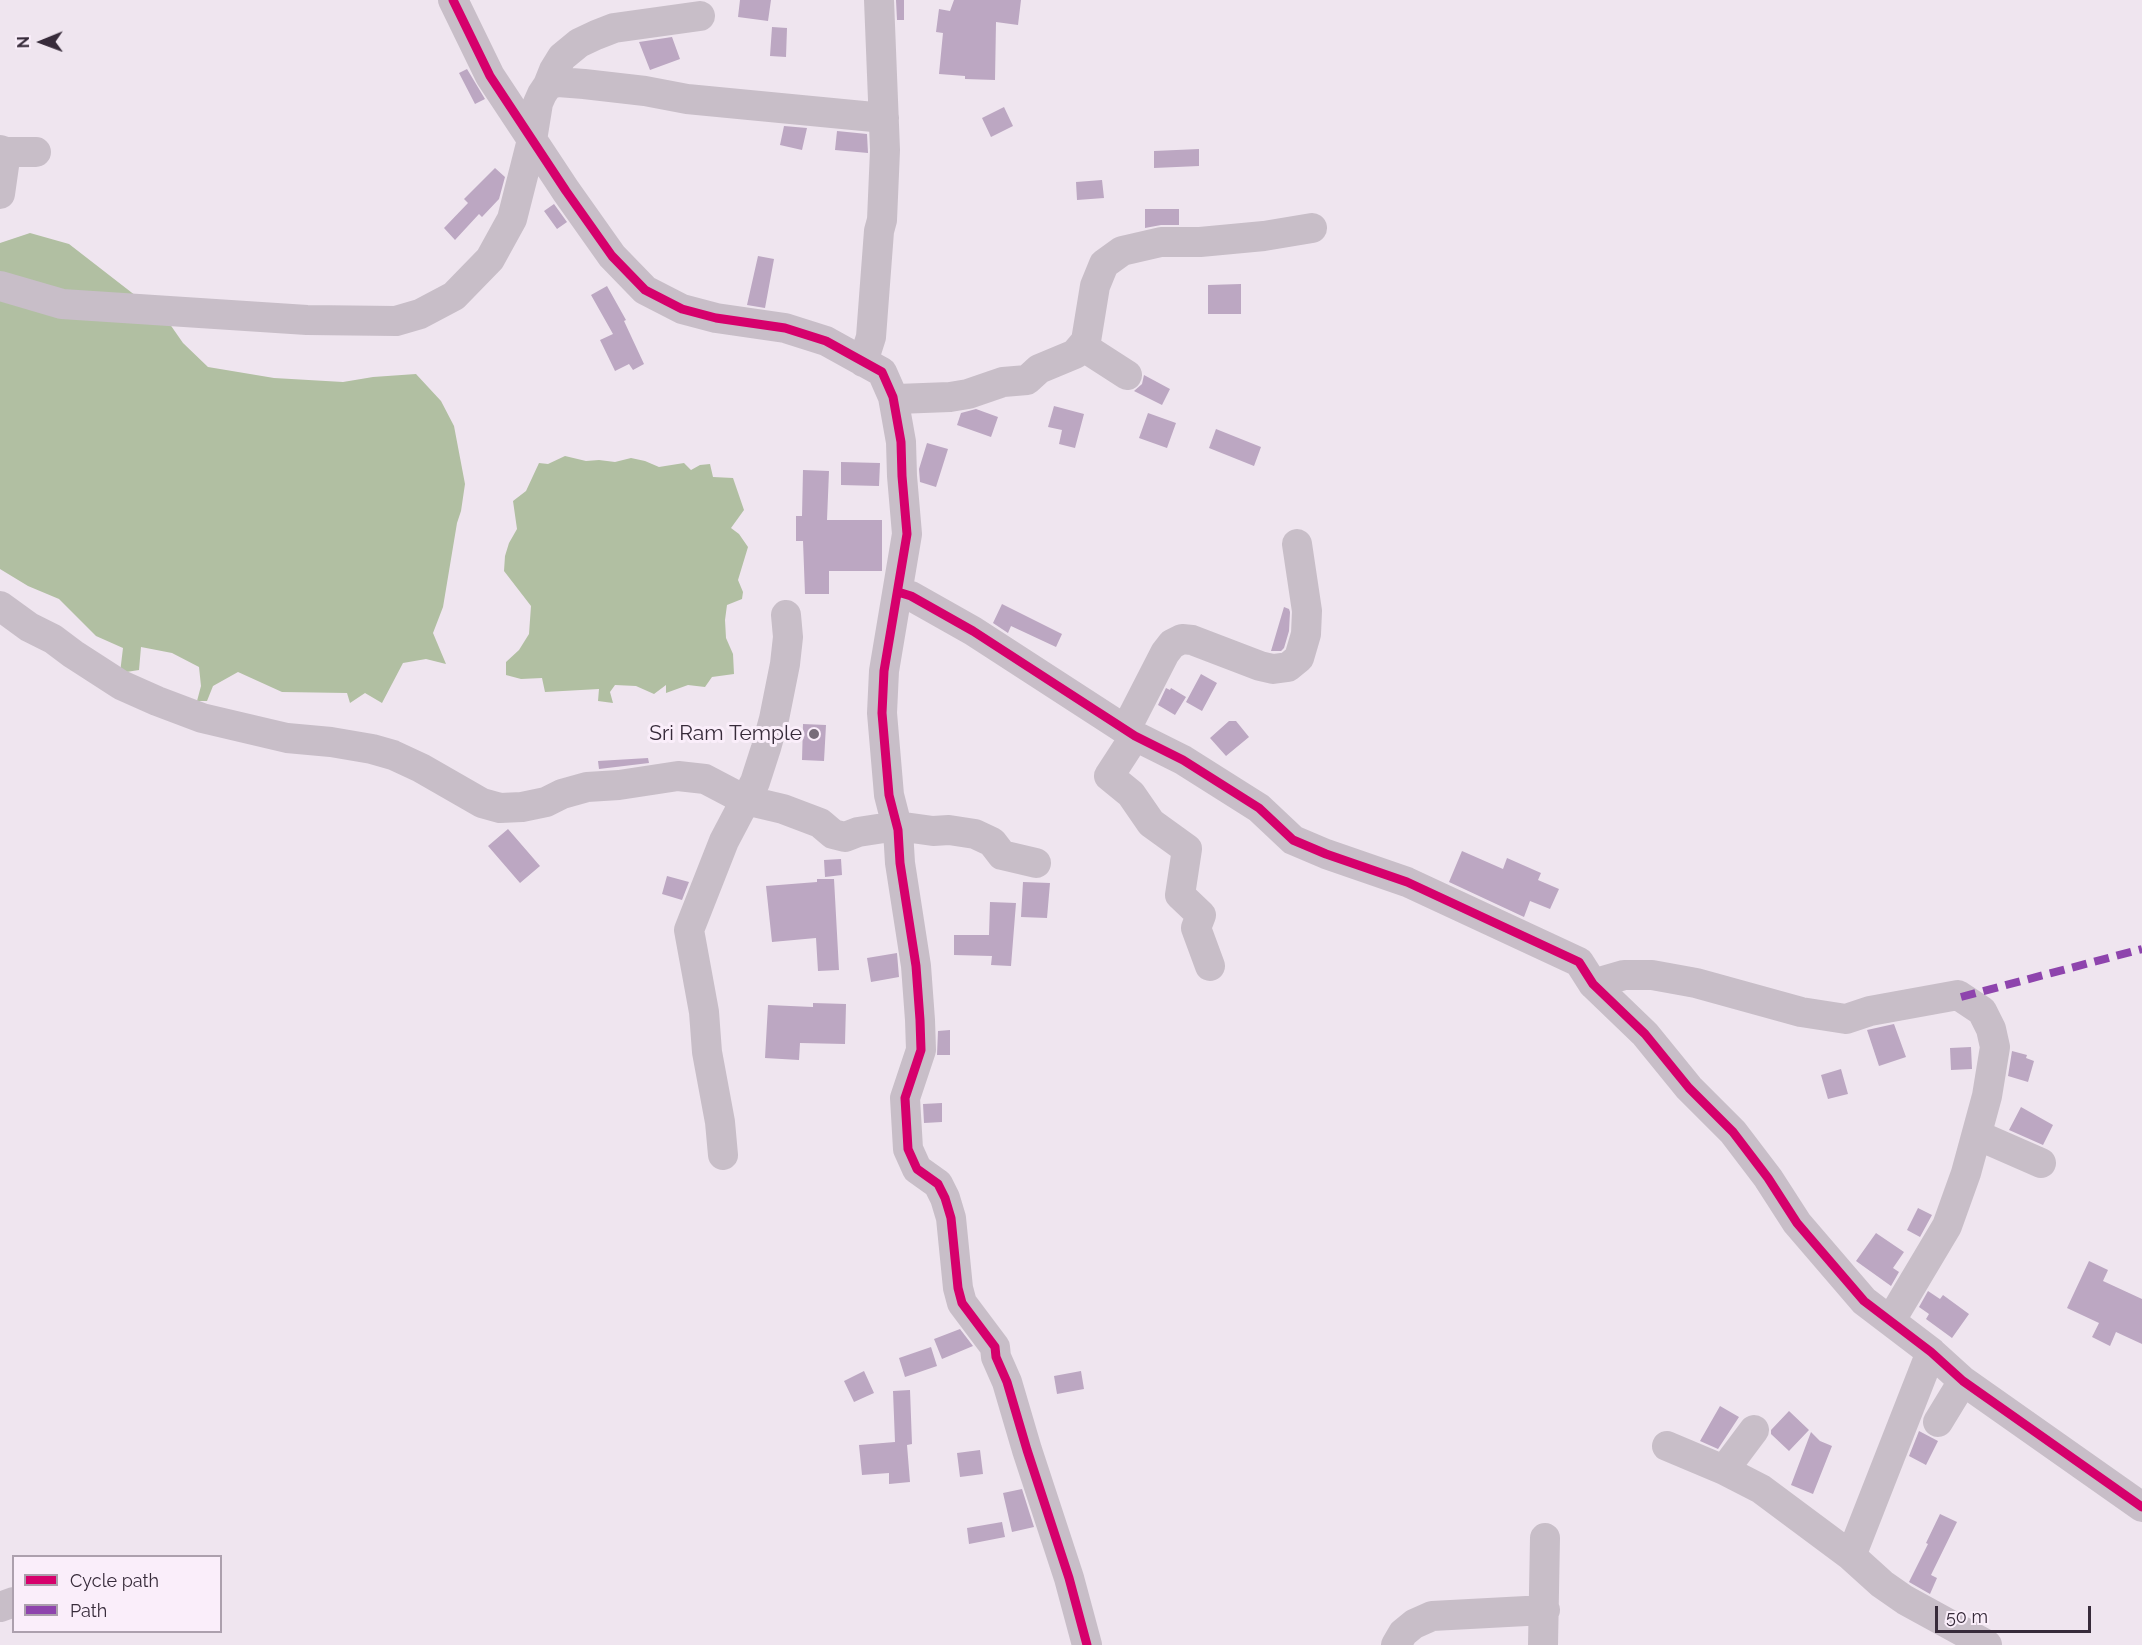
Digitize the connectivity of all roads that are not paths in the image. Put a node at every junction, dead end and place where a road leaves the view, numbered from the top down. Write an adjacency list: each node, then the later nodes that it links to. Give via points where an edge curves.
1 (453, 0): 6 (street, via 490,76)
2 (879, 0): 5 (street)
3 (700, 16): 4 (street, via 614,27 596,35 562,57)
4 (548, 85): 5 (street, via 584,84 687,99); 6 (street, via 538,104)
5 (884, 118): 13 (street, via 882,220 871,337)
6 (532, 140): 11 (street, via 512,219 490,259 454,296 420,314 396,321 307,320 62,304); 13 (street, via 612,256 645,290 682,309 785,328 826,341)
7 (3, 151): 8 (street); 9 (street)
8 (36, 152)
9 (0, 194)
10 (1312, 228): 12 (street, via 1200,242 1161,242 1122,252 1104,264)
11 (0, 286)
12 (1082, 346): 14 (street); 15 (street, via 1075,354 1039,369 1028,380 1003,382 951,397)
13 (863, 362): 15 (street, via 882,372)
14 (1127, 375)
15 (892, 397): 17 (street, via 901,442 907,534)
16 (1297, 544): 20 (street, via 1307,611 1299,658 1288,667 1273,669 1182,639 1165,653)
17 (898, 592): 20 (street, via 972,631); 22 (street, via 882,698 889,795)
18 (0, 606): 21 (street, via 121,685 157,701 202,718 287,738 393,755 482,803 500,808 546,802 587,787 678,776 705,779)
19 (786, 615): 21 (street, via 788,637 779,697 755,782)
20 (1131, 732): 24 (street, via 1134,785 1151,823 1187,849 1180,895 1201,915 1196,928); 25 (street, via 1259,808 1293,840 1407,882 1580,962)
21 (745, 800): 22 (street, via 783,809 845,837); 27 (street, via 724,841 689,930)
22 (897, 826): 23 (street, via 975,834 992,842 1002,855); 41 (street, via 920,1020 921,1050 905,1098 908,1149 917,1169 938,1184 945,1198 962,1303 995,1347)
23 (1036, 863)
24 (1210, 966)
25 (1593, 984): 26 (street, via 1624,975 1652,975 1846,1019 1958,995 1982,1011 1995,1047); 29 (street, via 1645,1034 1689,1088 1733,1132 1797,1223 1864,1301)
26 (1977, 1135): 28 (street); 29 (street, via 1947,1226)
27 (723, 1155)
28 (2041, 1163)
29 (1891, 1320): 30 (street)
30 (1931, 1352): 31 (street); 38 (street)
31 (1964, 1381): 32 (street); 36 (street)
32 (1938, 1422)
33 (1754, 1430): 35 (street)
34 (1667, 1446): 35 (street)
35 (1724, 1470): 38 (street, via 1761,1489)
36 (2142, 1507)
37 (1545, 1538): 39 (street)
38 (1851, 1556): 40 (street)
39 (1545, 1610): 42 (street, via 1432,1616 1409,1628); 43 (street)
40 (1947, 1636): 44 (street)
41 (1087, 1645)
42 (1396, 1645)
43 (1543, 1645)
44 (1987, 1645)

